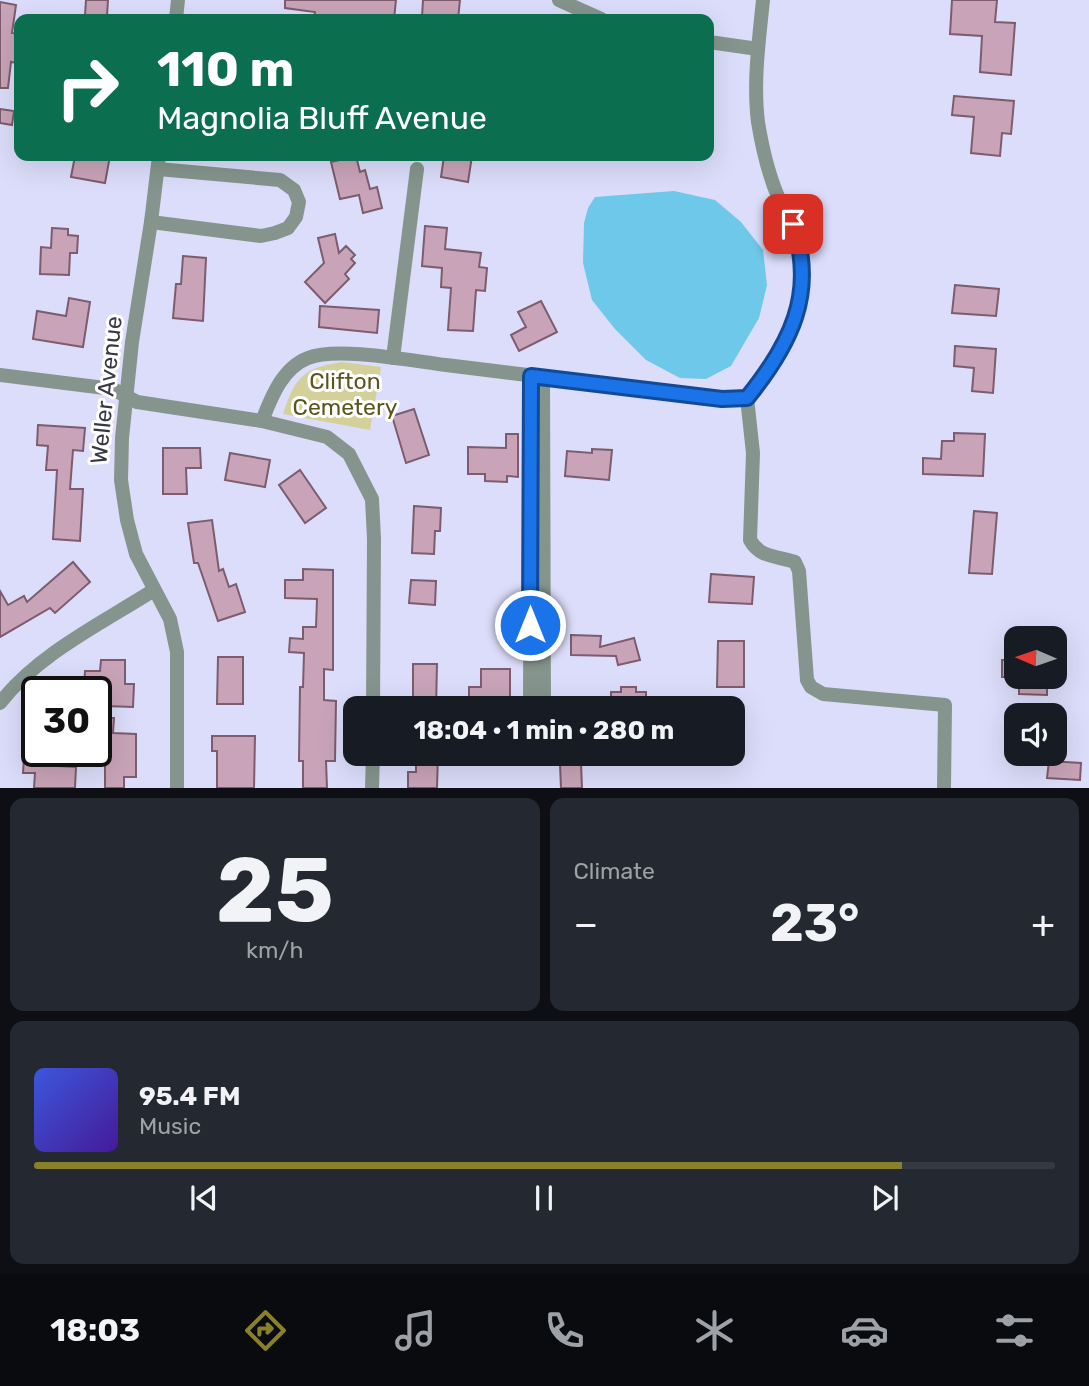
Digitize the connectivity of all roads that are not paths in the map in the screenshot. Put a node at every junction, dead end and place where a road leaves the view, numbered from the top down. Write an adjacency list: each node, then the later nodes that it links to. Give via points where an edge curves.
1 (559, 0): 3 (street)
2 (763, 0): 5 (street)
3 (590, 14)
4 (714, 43): 5 (street)
5 (758, 49): 13 (street, via 758,122 778,197 801,247 802,289 790,334)
6 (158, 162): 8 (street, Weller Avenue); 8 (street, via 280,180 294,190 299,202 288,228 261,236)
7 (417, 169): 9 (street)
8 (151, 222): 12 (street, Weller Avenue)
9 (393, 359): 11 (street); 14 (street, via 334,353 307,358 288,372 272,394)
10 (0, 375): 12 (street, via 113,389)
11 (537, 376): 13 (street, via 722,399); 17 (street); 18 (street)
12 (126, 397): 14 (street); 15 (street, Weller Avenue, via 121,480 136,554)
13 (747, 398): 23 (street, via 753,453 750,540 755,550 795,562 799,571 807,680 823,694 945,705)
14 (262, 421): 16 (street, via 327,437 349,454 372,499)
15 (154, 590): 19 (street, via 37,665); 21 (street, Weller Avenue, via 170,619 177,652)
16 (373, 696)
17 (530, 696)
18 (544, 696)
19 (0, 703)
20 (373, 766): 22 (street)
21 (177, 788)
22 (373, 788)
23 (944, 788)

